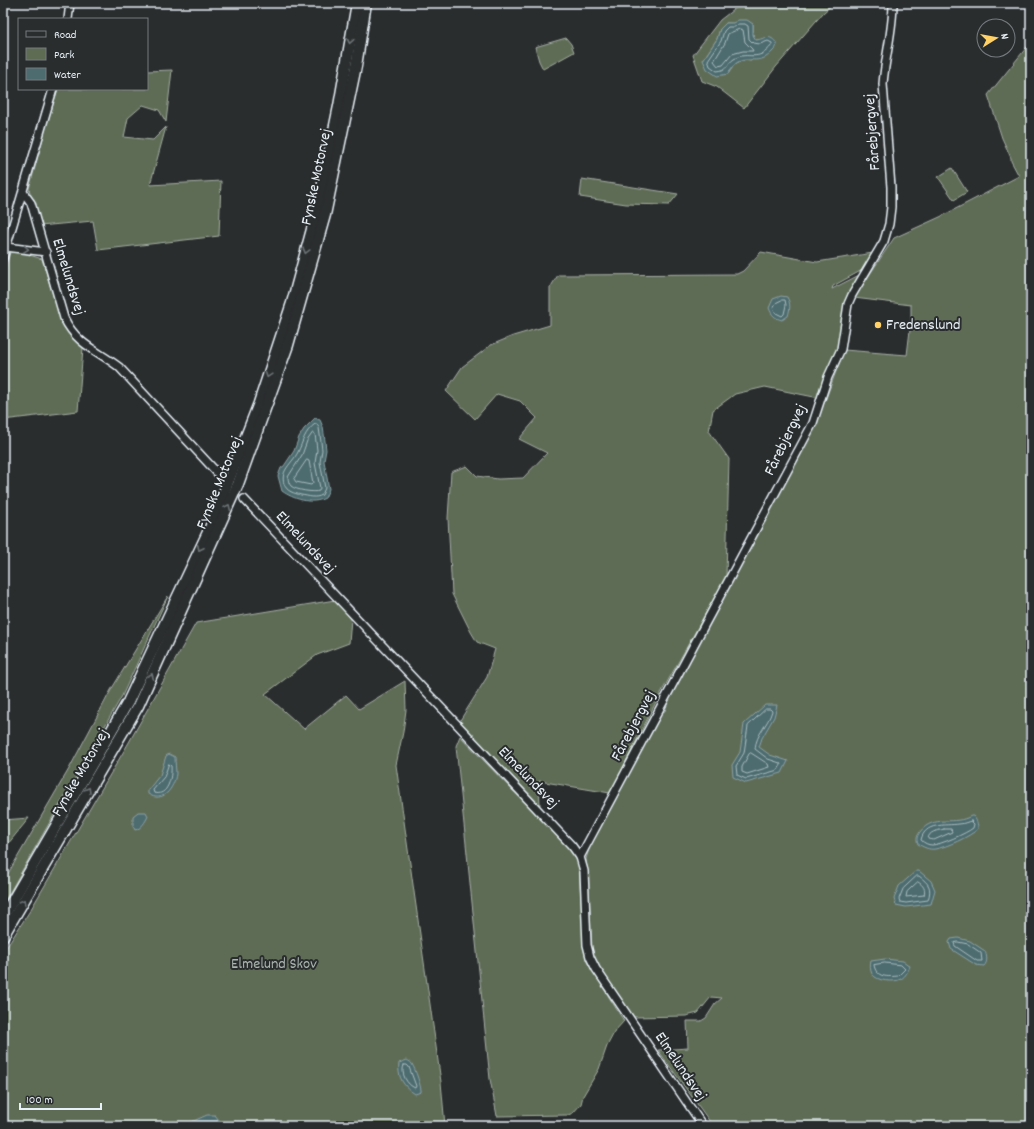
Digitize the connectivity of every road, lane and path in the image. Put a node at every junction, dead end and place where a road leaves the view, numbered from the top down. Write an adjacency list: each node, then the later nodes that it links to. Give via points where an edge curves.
1 (70, 3): 5 (street)
2 (357, 3): 14 (highway, Fynske Motorvej, one-way to 14, via 318,207 292,303 259,403 210,528 128,702)
3 (366, 3): 15 (highway, Fynske Motorvej, one-way to 3, via 138,706 238,484 288,345 326,215)
4 (893, 3): 13 (street, Fårebjergvej, via 883,84 891,207 887,233 848,304 841,349 828,377 813,423)
5 (68, 18)
6 (53, 90): 7 (street)
7 (23, 192): 8 (street); 9 (street, Elmelundsvej, via 31,203)
8 (6, 247): 9 (street, one-way to 9); 10 (street)
9 (46, 252): 11 (street, Elmelundsvej, via 64,318 74,335 119,367)
10 (3, 258)
11 (222, 478)
12 (244, 499): 13 (street, Elmelundsvej)
13 (580, 857): 16 (street, Elmelundsvej, via 584,871 587,945 590,957)
14 (3, 916)
15 (3, 936)
16 (703, 1126)

